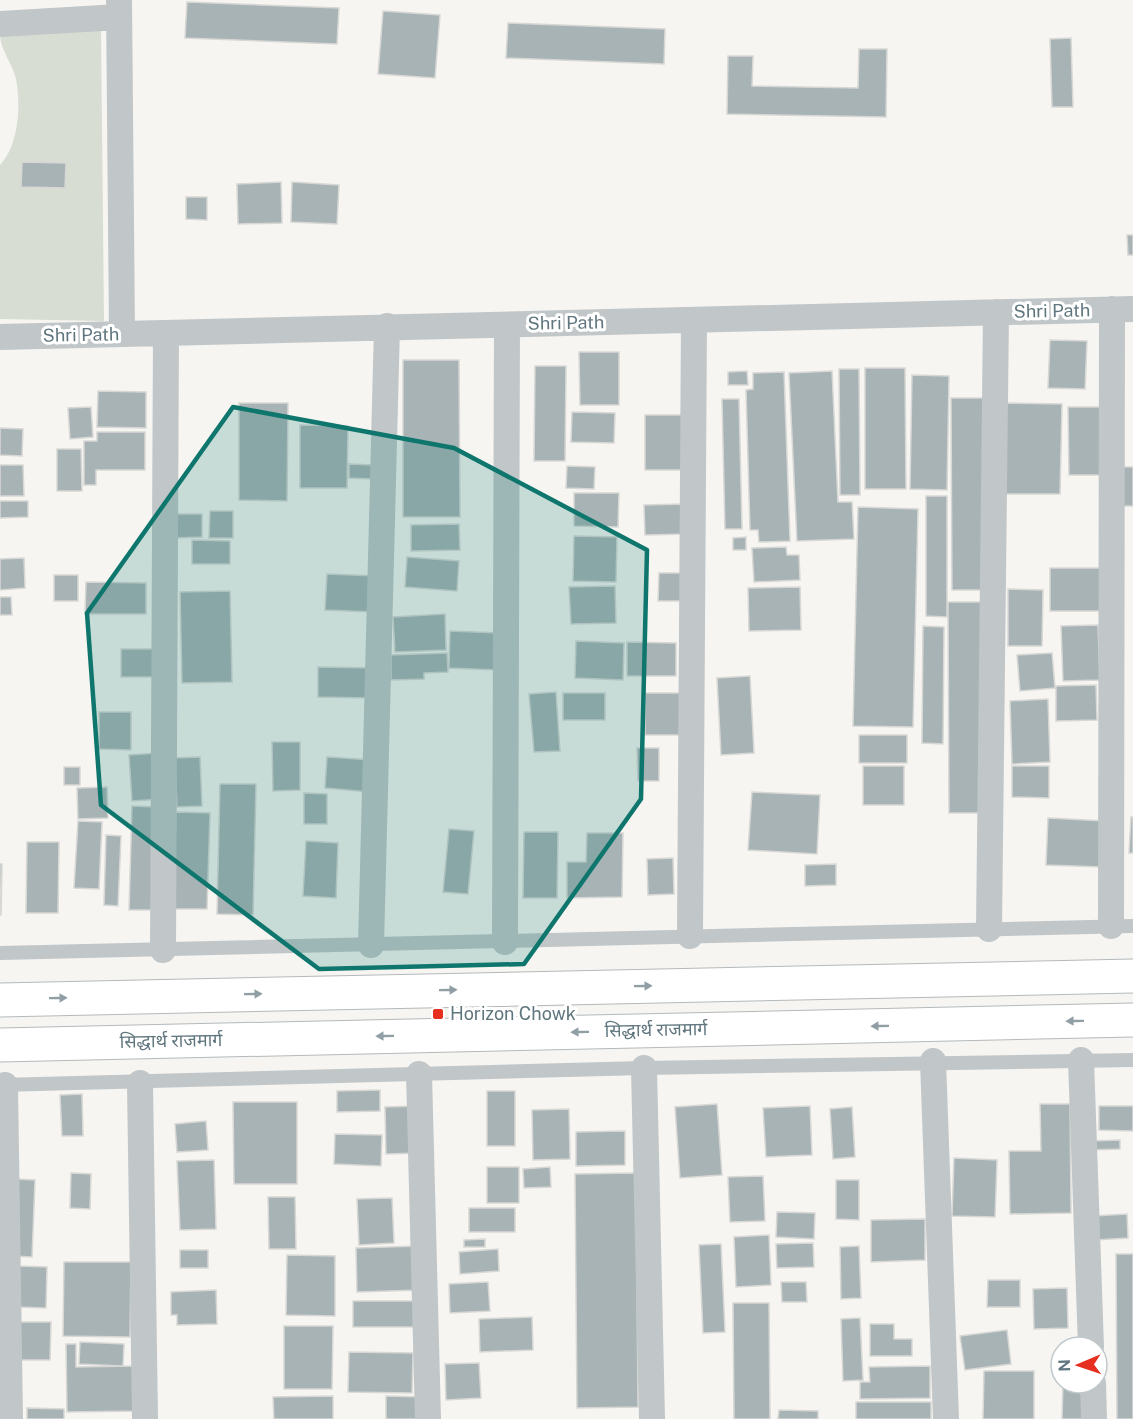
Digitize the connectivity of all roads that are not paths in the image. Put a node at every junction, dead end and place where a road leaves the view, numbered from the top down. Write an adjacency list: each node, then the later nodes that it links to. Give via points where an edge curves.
1 (119, 9): 2 (street); 9 (street)
2 (0, 24)
3 (1122, 309): 4 (street, Shri Path); 11 (street)
4 (996, 312): 5 (street, Shri Path); 12 (street)
5 (694, 320): 6 (street, Shri Path); 13 (street)
6 (507, 325): 7 (street, Shri Path); 14 (street)
7 (387, 327): 8 (street, Shri Path); 15 (street)
8 (166, 333): 9 (street, Shri Path); 16 (street)
9 (122, 334): 10 (street, Shri Path)
10 (0, 337)
11 (1122, 926): 12 (lane)
12 (989, 928): 13 (lane)
13 (690, 936): 14 (lane)
14 (505, 942): 15 (lane)
15 (371, 945): 16 (lane)
16 (163, 950): 17 (lane)
17 (0, 953)
18 (1133, 976): 19 (highway, one-way to 18)
19 (0, 1000)
20 (1133, 1020): 21 (highway, सिद्धार्थ राजमार्ग, one-way to 21)
21 (0, 1045)
22 (1081, 1060): 23 (lane); 24 (lane); 29 (street)
23 (1133, 1060)
24 (933, 1061): 25 (lane); 35 (street)
25 (644, 1068): 26 (lane); 34 (street)
26 (419, 1074): 27 (lane); 33 (street)
27 (140, 1083): 28 (lane); 32 (street)
28 (3, 1085): 31 (street)
29 (1091, 1335)
30 (1093, 1395): 36 (street)
31 (10, 1419)
32 (145, 1419)
33 (428, 1419)
34 (652, 1419)
35 (946, 1419)
36 (1094, 1419)

